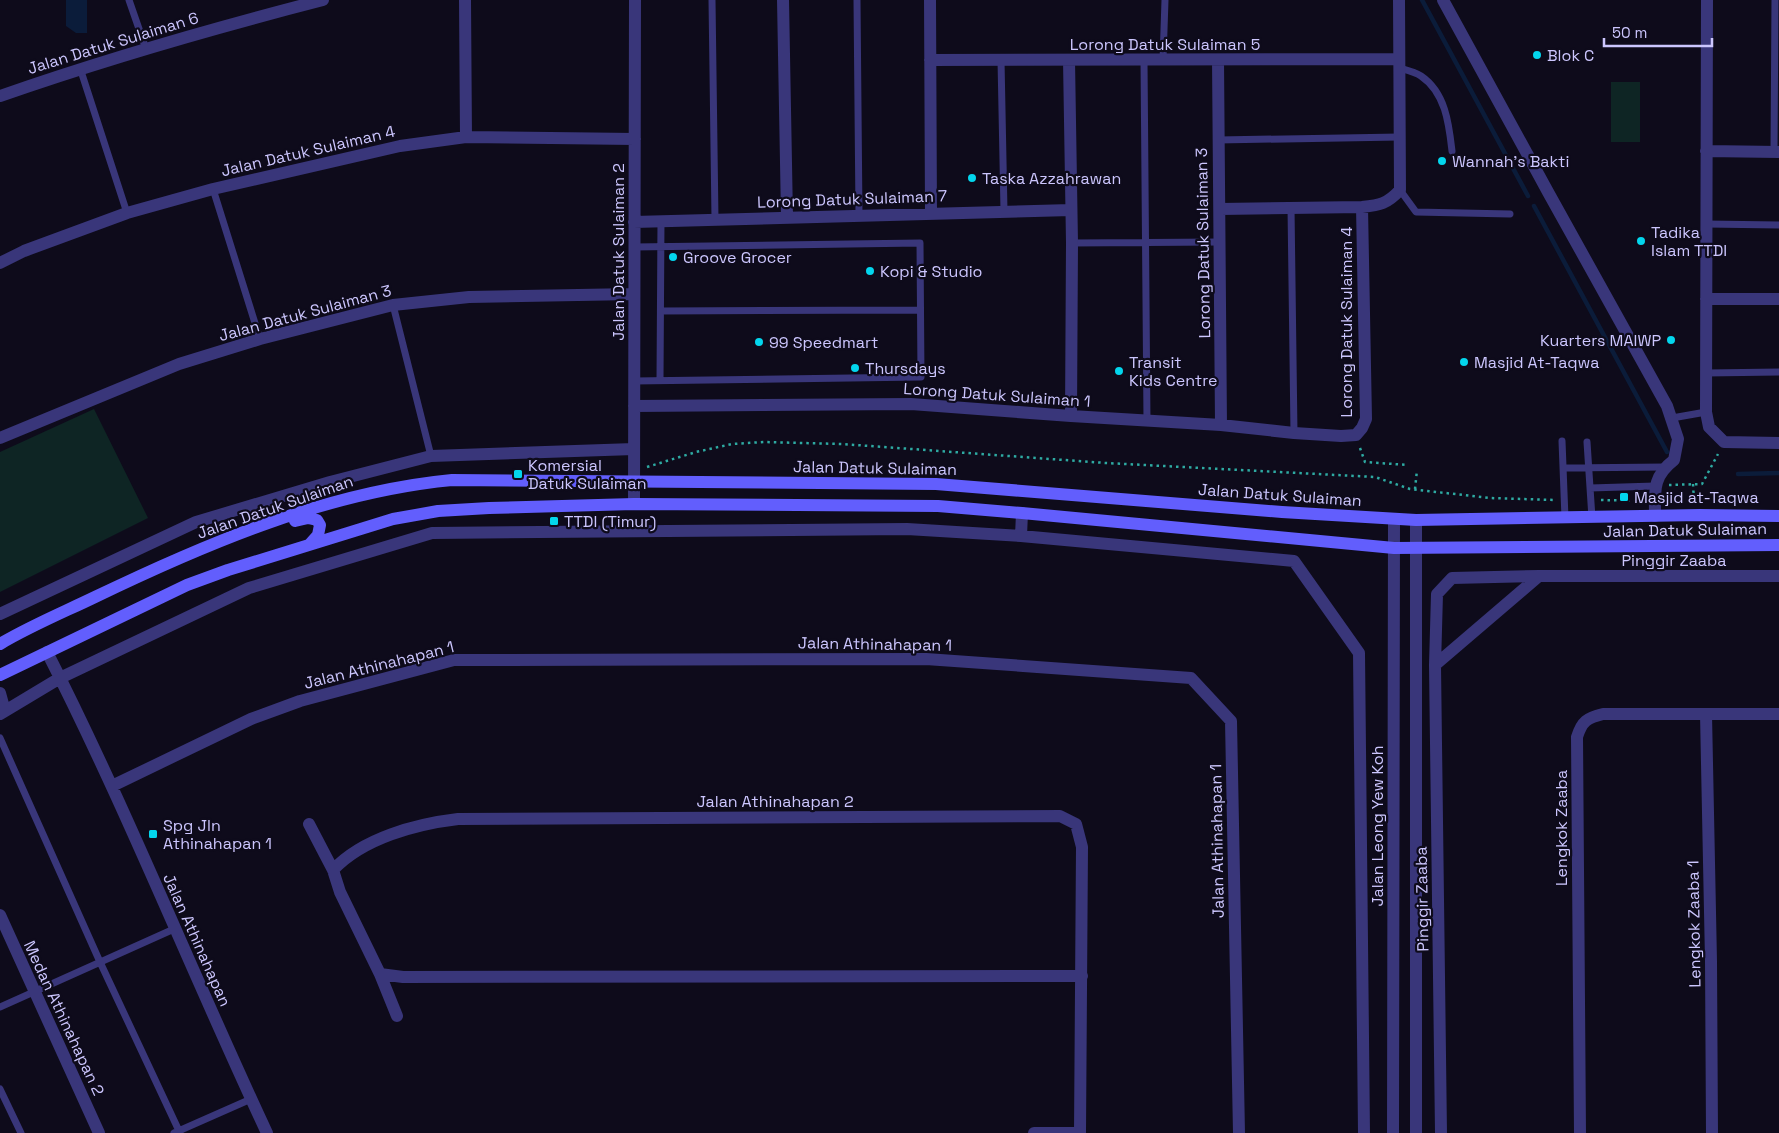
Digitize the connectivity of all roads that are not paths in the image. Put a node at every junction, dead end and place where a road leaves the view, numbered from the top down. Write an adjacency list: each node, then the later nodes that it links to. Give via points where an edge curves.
1 (129, 0): 14 (lane)
2 (324, 0): 14 (street, Jalan Datuk Sulaiman 6)
3 (465, 0): 24 (street)
4 (635, 0): 26 (street, Jalan Datuk Sulaiman 2)
5 (712, 0): 43 (lane)
6 (783, 0): 42 (street)
7 (857, 0): 41 (lane)
8 (930, 0): 15 (street)
9 (1165, 0): 19 (lane)
10 (1399, 0): 21 (street)
11 (1443, 0): 68 (street)
12 (1707, 0): 29 (street)
13 (1775, 0): 30 (lane)
14 (146, 49): 22 (street, Jalan Datuk Sulaiman 6)
15 (930, 60): 16 (street, Lorong Datuk Sulaiman 5); 39 (street)
16 (1001, 60): 17 (street, Lorong Datuk Sulaiman 5); 37 (lane)
17 (1069, 60): 18 (street, Lorong Datuk Sulaiman 5); 36 (street)
18 (1144, 60): 19 (street, Lorong Datuk Sulaiman 5); 48 (lane)
19 (1163, 60): 20 (street, Lorong Datuk Sulaiman 5)
20 (1218, 60): 21 (street, Lorong Datuk Sulaiman 5); 27 (street, Lorong Datuk Sulaiman 3)
21 (1399, 64): 25 (street); 28 (lane, via 1421,76 1437,92 1450,126)
22 (80, 68): 23 (street, Jalan Datuk Sulaiman 6); 38 (lane)
23 (0, 96)
24 (466, 137): 26 (street, Jalan Datuk Sulaiman 4); 31 (street, Jalan Datuk Sulaiman 4, via 400,146)
25 (1400, 137): 27 (lane); 32 (street)
26 (635, 139): 45 (street, Jalan Datuk Sulaiman 2)
27 (1218, 140): 35 (street, Lorong Datuk Sulaiman 3)
28 (1452, 151)
29 (1706, 151): 30 (street); 46 (street)
30 (1777, 152)
31 (213, 189): 38 (street, Jalan Datuk Sulaiman 4); 60 (lane)
32 (1400, 190): 34 (street, via 1379,206); 40 (lane, via 1416,212)
33 (1291, 207): 34 (street); 35 (street); 71 (lane)
34 (1362, 207): 72 (street, Lorong Datuk Sulaiman 4, via 1366,419)
35 (1220, 209): 49 (street, Lorong Datuk Sulaiman 3)
36 (1071, 210): 37 (street, Lorong Datuk Sulaiman 7); 50 (street)
37 (1004, 211): 39 (street, Lorong Datuk Sulaiman 7)
38 (127, 213): 53 (street, Jalan Datuk Sulaiman 4)
39 (931, 213): 41 (street, Lorong Datuk Sulaiman 7)
40 (1510, 214)
41 (859, 215): 42 (street, Lorong Datuk Sulaiman 7)
42 (787, 217): 43 (street, Lorong Datuk Sulaiman 7)
43 (715, 219): 44 (street, Lorong Datuk Sulaiman 7)
44 (661, 221): 45 (street, Lorong Datuk Sulaiman 7); 51 (lane)
45 (634, 222): 52 (street, Jalan Datuk Sulaiman 2)
46 (1706, 224): 47 (lane); 55 (street)
47 (1779, 225)
48 (1145, 242): 49 (lane); 50 (lane); 69 (lane)
49 (1220, 242): 70 (street, Lorong Datuk Sulaiman 3)
50 (1072, 243): 67 (street)
51 (661, 246): 52 (lane); 58 (lane, via 920,243); 59 (lane)
52 (634, 247): 54 (street, Jalan Datuk Sulaiman 2)
53 (0, 263)
54 (634, 294): 57 (street, Jalan Datuk Sulaiman 3, via 469,297); 64 (street, Jalan Datuk Sulaiman 2)
55 (1706, 299): 56 (street); 62 (street)
56 (1779, 299)
57 (393, 305): 60 (street, Jalan Datuk Sulaiman 3); 78 (lane)
58 (920, 310): 59 (lane); 63 (lane, Lorong Datuk Sulaiman 1, via 921,377)
59 (661, 311): 63 (lane)
60 (260, 339): 73 (street, Jalan Datuk Sulaiman 3, via 179,364)
61 (1779, 372): 62 (lane)
62 (1706, 373): 66 (street)
63 (660, 380): 64 (lane, Lorong Datuk Sulaiman 1)
64 (634, 381): 65 (street, Jalan Datuk Sulaiman 2)
65 (634, 406): 67 (street, Lorong Datuk Sulaiman 1, via 911,404); 77 (street, Jalan Datuk Sulaiman 2)
66 (1706, 412): 68 (lane); 76 (street, via 1709,427 1724,442)
67 (1071, 416): 69 (street, Lorong Datuk Sulaiman 1)
68 (1672, 418): 79 (street, via 1678,439 1674,460)
69 (1147, 421): 70 (street, Lorong Datuk Sulaiman 1)
70 (1222, 425): 71 (street, Lorong Datuk Sulaiman 1)
71 (1294, 433): 72 (street, Lorong Datuk Sulaiman 1)
72 (1356, 435)
73 (0, 438)
74 (1562, 442): 80 (lane)
75 (1587, 442): 81 (lane)
76 (1779, 443)
77 (634, 449): 78 (street, Jalan Datuk Sulaiman); 82 (street, Jalan Datuk Sulaiman 2)
78 (431, 456): 101 (street, Jalan Datuk Sulaiman, via 196,522)
79 (1665, 467): 81 (lane); 83 (street)
80 (1563, 468): 81 (lane); 90 (lane)
81 (1589, 468): 84 (lane)
82 (634, 480): 85 (street, Jalan Datuk Sulaiman 2); 91 (main road, Jalan Datuk Sulaiman, via 936,484); 93 (main road, Jalan Datuk Sulaiman, via 452,480 422,483 326,504)
83 (1655, 486): 84 (lane); 87 (street)
84 (1590, 488): 89 (lane)
85 (634, 504): 86 (main road, Jalan Datuk Sulaiman, via 938,506); 95 (main road, Jalan Datuk Sulaiman, via 438,511 393,519)
86 (1022, 513): 94 (street); 97 (main road, Jalan Datuk Sulaiman)
87 (1656, 516): 88 (main road, Jalan Datuk Sulaiman); 89 (main road, Jalan Datuk Sulaiman)
88 (1779, 516)
89 (1592, 518): 90 (main road, Jalan Datuk Sulaiman)
90 (1565, 519): 92 (main road, Jalan Datuk Sulaiman)
91 (1394, 520): 92 (main road, Jalan Datuk Sulaiman); 97 (street, Jalan Leong Yew Koh)
92 (1416, 520): 98 (street)
93 (256, 528): 95 (main road, via 308,518 317,520 320,525 318,534); 102 (main road, Jalan Datuk Sulaiman, via 165,563)
94 (1021, 536): 106 (street, via 907,528 432,533 249,588); 132 (street, Jalan Leong Yew Koh, via 1294,561 1359,653)
95 (310, 544): 103 (main road, Jalan Datuk Sulaiman, via 187,585)
96 (1779, 545): 98 (main road, Jalan Datuk Sulaiman)
97 (1394, 548): 98 (main road, Jalan Datuk Sulaiman); 133 (street, Jalan Leong Yew Koh)
98 (1416, 548): 134 (street)
99 (1539, 576): 100 (street, Pinggir Zaaba); 104 (street); 104 (street, Pinggir Zaaba, via 1452,578 1437,594)
100 (1779, 576)
101 (0, 614)
102 (0, 644)
103 (46, 652): 105 (main road, Jalan Datuk Sulaiman); 106 (street, Jalan Athinahapan)
104 (1435, 665): 135 (street, Pinggir Zaaba)
105 (0, 675)
106 (60, 678): 108 (street); 112 (street, Jalan Athinahapan)
107 (0, 693): 108 (street)
108 (1, 713)
109 (1706, 714): 110 (street, Lengkok Zaaba); 136 (street, Lengkok Zaaba, via 1603,714 1589,718 1580,726 1577,737); 137 (street, Lengkok Zaaba 1)
110 (1779, 714)
111 (0, 738): 117 (lane)
112 (112, 786): 116 (street, Jalan Athinahapan); 131 (street, Jalan Athinahapan 1, via 251,719 300,701 454,660 926,659 1191,678 1231,721)
113 (310, 824): 114 (street)
114 (333, 870): 118 (street, via 340,892); 119 (street, Jalan Athinahapan 2, via 359,848 381,838 458,819 1060,816 1076,824 1082,847)
115 (0, 915): 120 (street, Medan Athinahapan 2)
116 (174, 928): 117 (lane); 124 (street, Jalan Athinahapan)
117 (100, 962): 120 (lane); 125 (lane)
118 (380, 974): 119 (street, via 403,977); 122 (street)
119 (1082, 976): 130 (street, Jalan Athinahapan 2)
120 (34, 991): 121 (lane); 127 (street, Medan Athinahapan 2)
121 (0, 1007)
122 (397, 1016)
123 (0, 1089): 126 (lane)
124 (250, 1099): 125 (lane); 128 (street, Jalan Athinahapan)
125 (178, 1132)
126 (21, 1133)
127 (99, 1133)
128 (267, 1133)
129 (1034, 1133): 130 (street)
130 (1080, 1133)
131 (1239, 1133)
132 (1364, 1133)
133 (1394, 1133)
134 (1416, 1133)
135 (1440, 1133)
136 (1580, 1133)
137 (1712, 1133)

